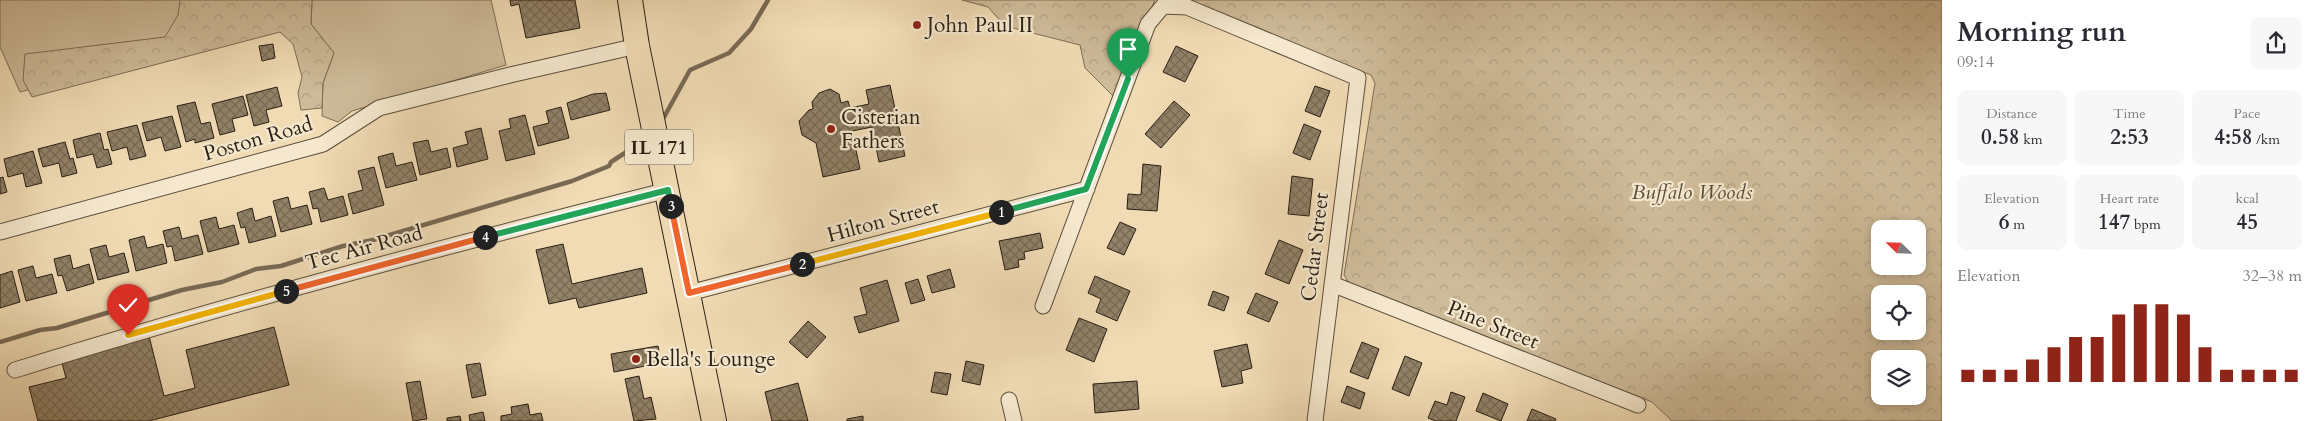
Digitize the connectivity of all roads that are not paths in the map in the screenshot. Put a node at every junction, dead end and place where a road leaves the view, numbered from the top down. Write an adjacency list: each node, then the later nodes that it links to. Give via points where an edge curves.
1 (630, 0): 2 (main road, IL 171)
2 (637, 46): 4 (main road, IL 171); 5 (street, Poston Road, via 379,108 323,144)
3 (1086, 189): 6 (street, Cedar Street, via 1148,24 1163,6 1187,7 1358,78); 7 (street, Hilton Street); 8 (street)
4 (668, 190): 7 (main road, IL 171); 9 (street, Tec Air Road, via 384,264 128,335)
5 (0, 232)
6 (1332, 284): 11 (street, Pine Street); 14 (street, Cedar Street)
7 (689, 293): 12 (main road, IL 171)
8 (1043, 306)
9 (16, 370)
10 (1009, 400): 13 (street)
11 (1638, 405)
12 (714, 421)
13 (1014, 421)
14 (1315, 421)

